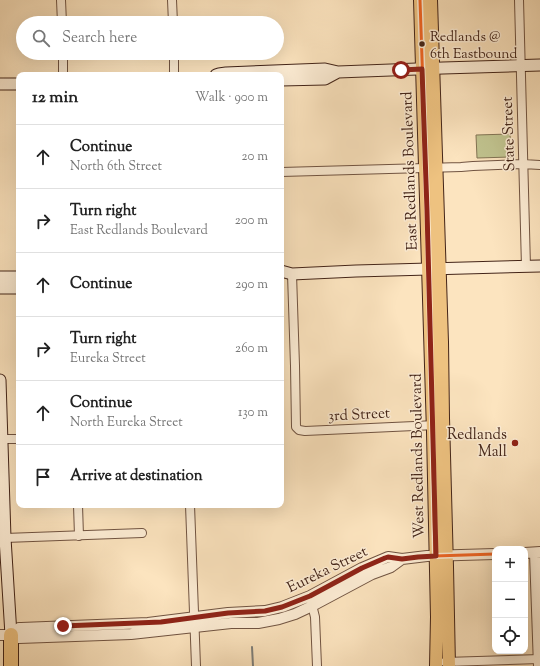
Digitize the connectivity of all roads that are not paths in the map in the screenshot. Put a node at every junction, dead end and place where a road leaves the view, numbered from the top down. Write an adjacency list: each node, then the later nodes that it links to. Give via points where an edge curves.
1 (61, 0): 6 (street)
2 (172, 0): 7 (street)
3 (420, 0): 12 (main road, East Redlands Boulevard)
4 (431, 0): 12 (main road, East Redlands Boulevard)
5 (519, 0): 11 (street, State Street)
6 (62, 16)
7 (173, 16)
8 (63, 60): 13 (street)
9 (174, 60): 14 (street)
10 (540, 65): 11 (main road)
11 (520, 66): 12 (main road); 20 (street, State Street)
12 (428, 69): 16 (main road); 22 (main road, East Redlands Boulevard)
13 (63, 72)
14 (174, 72)
15 (239, 72): 16 (main road, via 324,69)
16 (338, 72): 17 (main road, via 324,79)
17 (284, 80)
18 (0, 84): 19 (main road)
19 (16, 84)
20 (524, 164): 21 (street); 22 (street); 25 (street, State Street)
21 (540, 165)
22 (431, 168): 23 (street); 26 (main road, East Redlands Boulevard)
23 (284, 172)
24 (540, 266): 25 (main road)
25 (526, 267): 26 (main road)
26 (434, 269): 27 (main road); 33 (main road, West Redlands Boulevard, via 442,342)
27 (284, 274): 33 (street, 3rd Street, via 295,366 297,429 301,431)
28 (0, 277): 29 (main road)
29 (16, 277)
30 (0, 288): 31 (main road)
31 (16, 288)
32 (0, 380): 34 (main road)
33 (438, 425): 43 (main road, West Redlands Boulevard)
34 (2, 439): 35 (street); 40 (main road)
35 (16, 439)
36 (78, 508): 39 (street)
37 (190, 508): 45 (street)
38 (142, 533): 39 (street)
39 (79, 536): 40 (street)
40 (6, 538): 46 (main road)
41 (533, 553): 47 (street)
42 (492, 554): 43 (street, Eureka Street)
43 (441, 556): 44 (street, Eureka Street, via 402,559 391,567); 48 (main road, West Redlands Boulevard); 49 (main road, West Redlands Boulevard)
44 (311, 601): 45 (street, Eureka Street, via 295,614 258,623); 52 (street, via 315,617)
45 (194, 623): 46 (street, Eureka Street, via 21,628); 51 (street)
46 (5, 635): 50 (highway)
47 (539, 661): 49 (street)
48 (436, 664): 49 (street)
49 (449, 664)
50 (11, 666)
51 (196, 666)
52 (317, 666)

